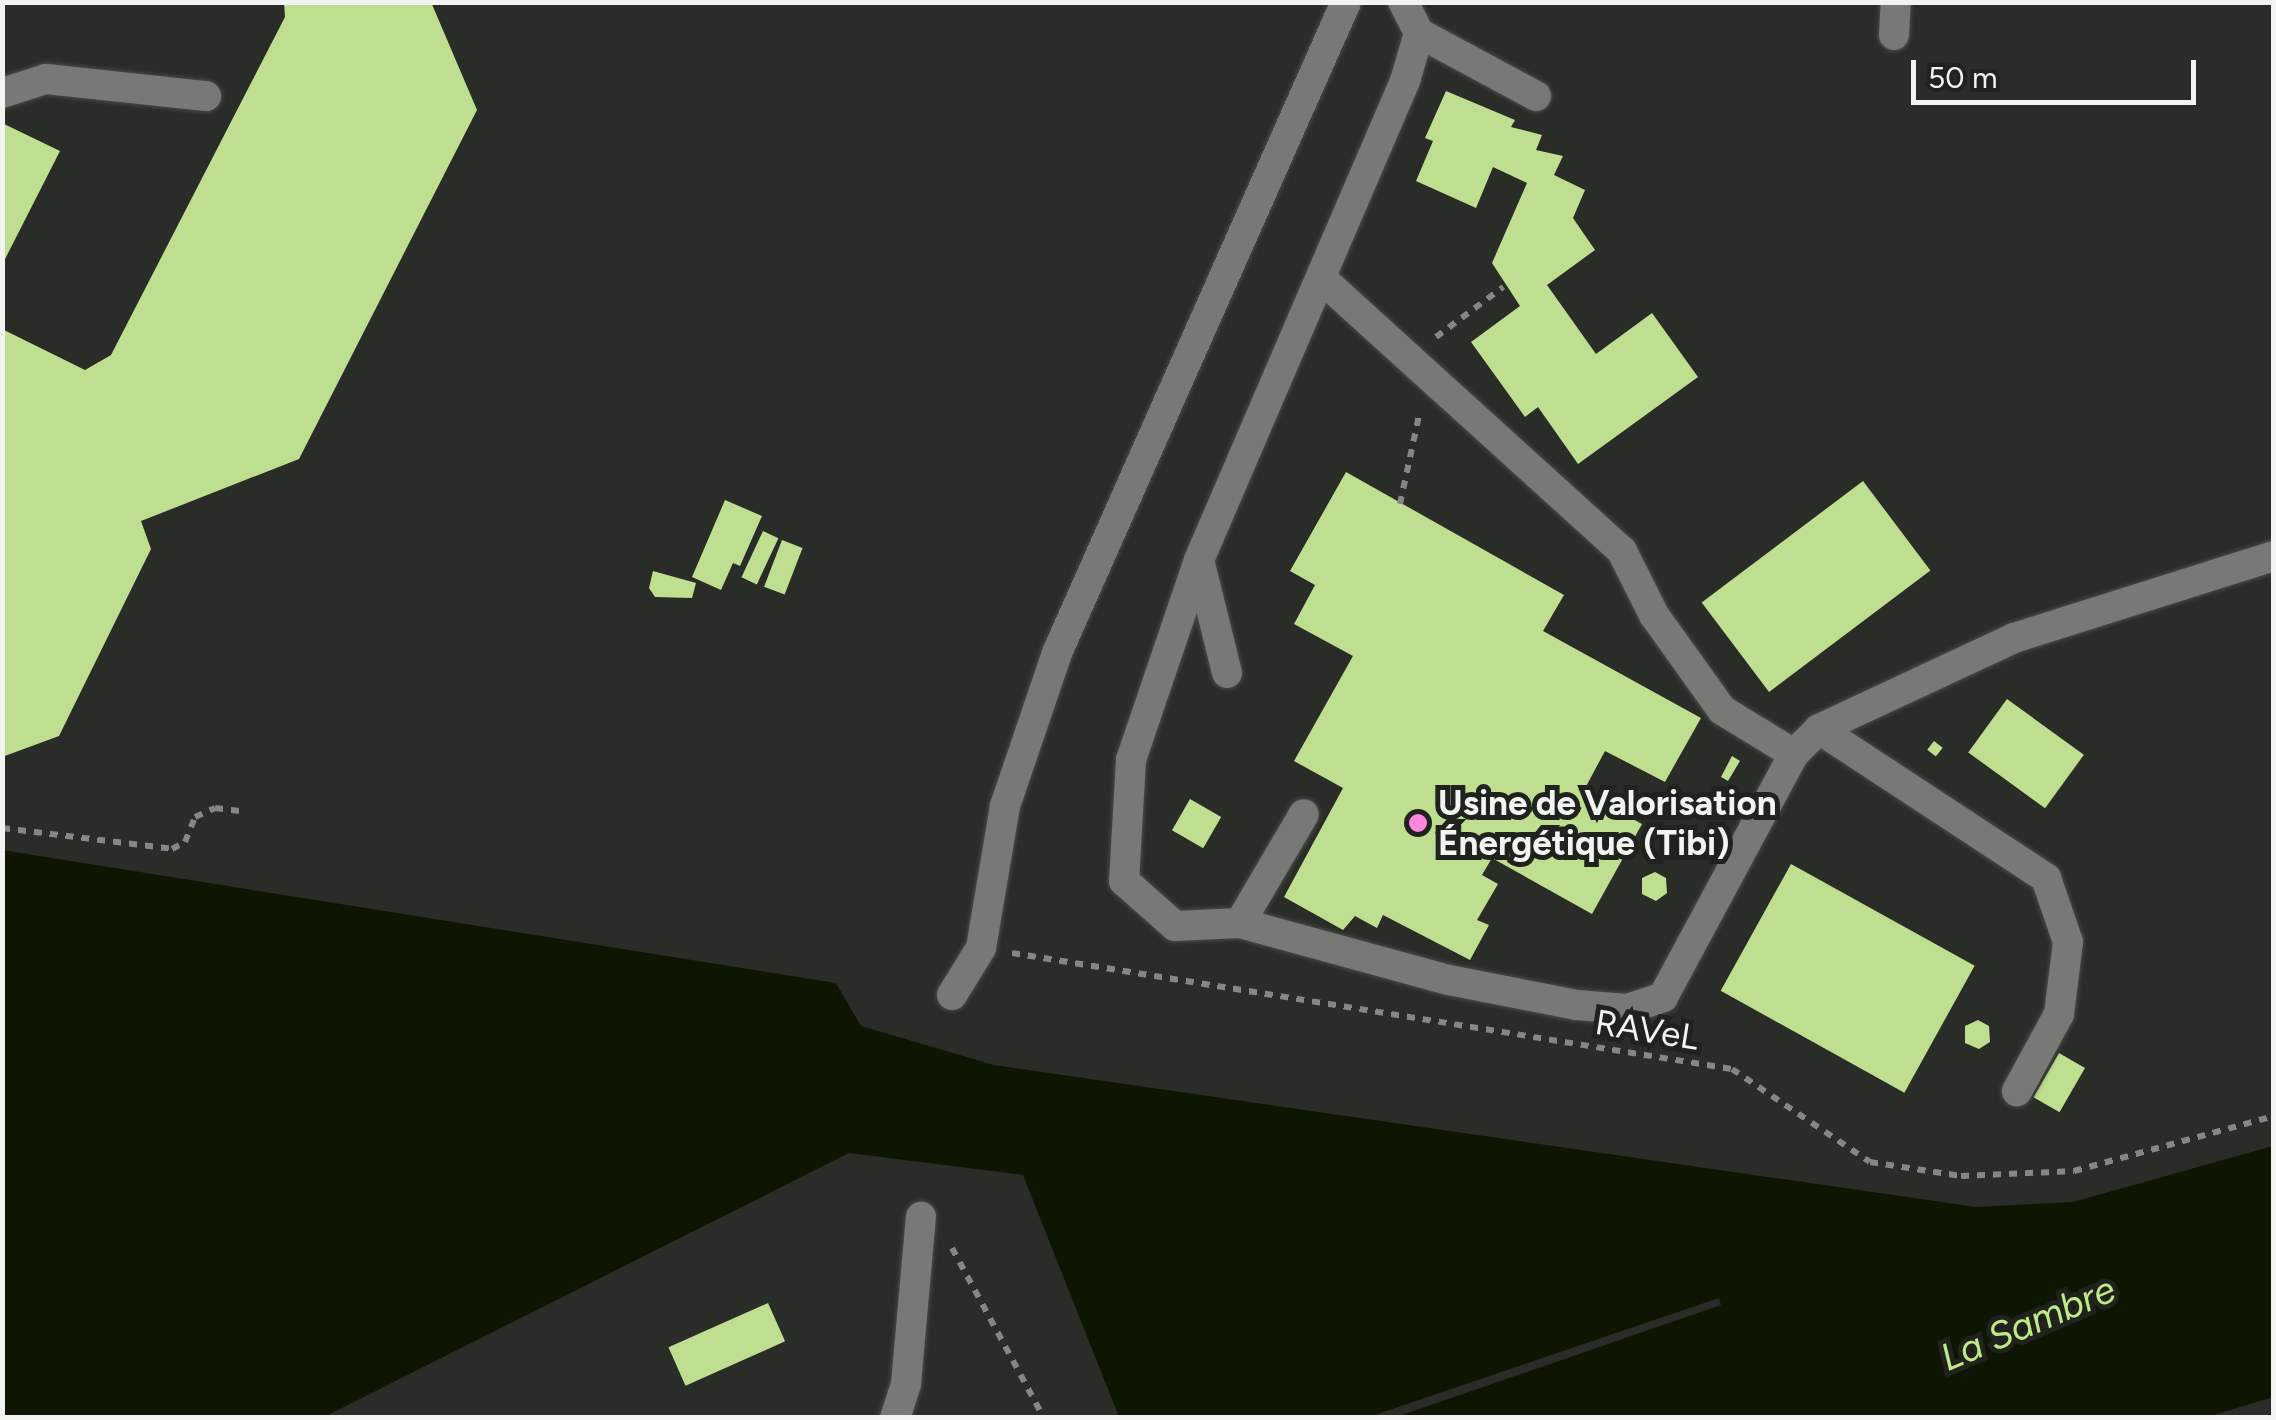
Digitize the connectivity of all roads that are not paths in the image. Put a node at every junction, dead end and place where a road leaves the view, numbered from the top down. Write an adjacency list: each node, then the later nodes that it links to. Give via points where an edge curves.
1 (1346, 2): 17 (lane, via 1057,653 1005,806 982,948)
2 (1403, 2): 4 (lane)
3 (1896, 2): 5 (lane)
4 (1419, 33): 8 (lane); 9 (lane)
5 (1894, 35)
6 (2, 93): 7 (lane, via 46,79)
7 (206, 96)
8 (1536, 96)
9 (1322, 279): 11 (lane); 14 (lane, via 1622,551 1654,615 1722,710)
10 (2274, 556): 13 (lane, via 2014,638)
11 (1199, 560): 12 (lane); 16 (lane, via 1131,760 1124,881 1176,926)
12 (1228, 673)
13 (1819, 729): 14 (lane); 18 (lane, via 2046,878 2068,942 2059,1014)
14 (1794, 754): 16 (lane, via 1662,997 1627,1009 1449,980)
15 (1304, 814): 16 (lane)
16 (1240, 924)
17 (952, 996)
18 (2017, 1091)
19 (933, 1225): 20 (lane)
20 (895, 1418)

